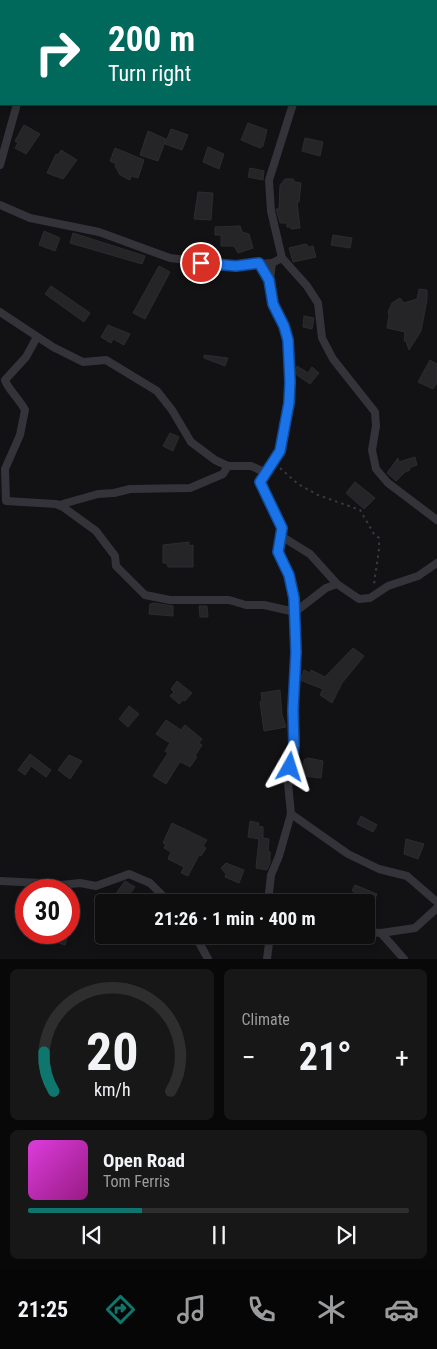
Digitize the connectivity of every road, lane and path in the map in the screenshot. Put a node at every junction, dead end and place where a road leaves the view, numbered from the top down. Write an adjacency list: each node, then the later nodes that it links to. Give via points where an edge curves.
1 (17, 105): 3 (street)
2 (293, 105): 5 (street, via 268,180 271,211)
3 (0, 165)
4 (0, 205): 6 (street, via 16,214 99,232 170,258 236,266)
5 (282, 258): 7 (street); 16 (street, via 308,286 318,303 322,338 333,359 375,412 372,450 376,469 388,483)
6 (259, 263): 7 (street); 8 (street)
7 (272, 263): 8 (street)
8 (269, 280): 11 (street, via 273,304 288,340 290,382 280,451)
9 (0, 312): 10 (street)
10 (37, 337): 12 (street, via 83,362 106,360 157,392 191,442 203,453); 14 (street, via 26,357 5,380 25,410 20,435 6,469)
11 (272, 463): 13 (street); 20 (path, via 298,484 328,500 360,510 374,534 380,538)
12 (228, 466): 13 (street, via 251,466); 15 (street, via 223,474 190,488 130,489)
13 (265, 472): 17 (street, via 260,482 282,528)
14 (3, 500): 15 (street)
15 (59, 505): 21 (street, via 96,531 115,556 116,566 145,595 170,600 229,600)
16 (437, 520)
17 (281, 536): 19 (street, via 310,554); 21 (street, via 278,552 289,575)
18 (437, 563): 20 (street, via 418,576 388,586)
19 (337, 584): 20 (street, via 359,600); 21 (street, via 326,588)
20 (373, 596)
21 (295, 612): 22 (street, via 294,746 288,783)
22 (291, 814): 25 (street, via 271,875); 26 (street, via 348,854 379,869 408,876)
23 (0, 881): 24 (street, via 96,886 129,874 150,883)
24 (161, 894)
25 (269, 894)
26 (437, 902)
27 (437, 908): 29 (street, via 414,928)
28 (375, 933): 29 (street)
29 (381, 933): 34 (street)
30 (200, 944): 32 (street)
31 (269, 944): 33 (street)
32 (208, 959)
33 (267, 959)
34 (404, 959)

